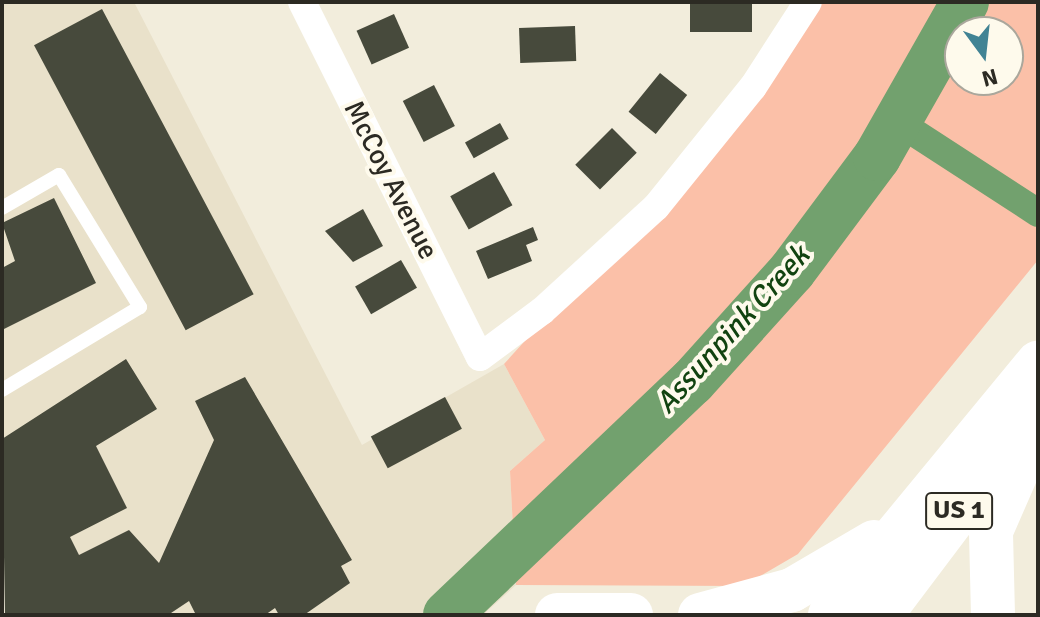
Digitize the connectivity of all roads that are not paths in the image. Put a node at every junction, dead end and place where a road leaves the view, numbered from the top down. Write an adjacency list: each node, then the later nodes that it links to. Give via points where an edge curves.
1 (302, 2): 2 (street, McCoy Avenue, via 480,357 542,311 656,207 753,87)
2 (808, 2)
3 (2, 208): 5 (lane, via 59,175 140,307)
4 (1038, 363): 8 (highway, US 1)
5 (2, 390)
6 (1038, 407): 13 (highway, US 1)
7 (1038, 427): 14 (highway, via 991,531)
8 (906, 520): 11 (highway, via 792,590); 12 (highway, US 1)
9 (557, 615): 10 (highway)
10 (631, 615)
11 (700, 615)
12 (830, 615)
13 (881, 615)
14 (993, 615)

